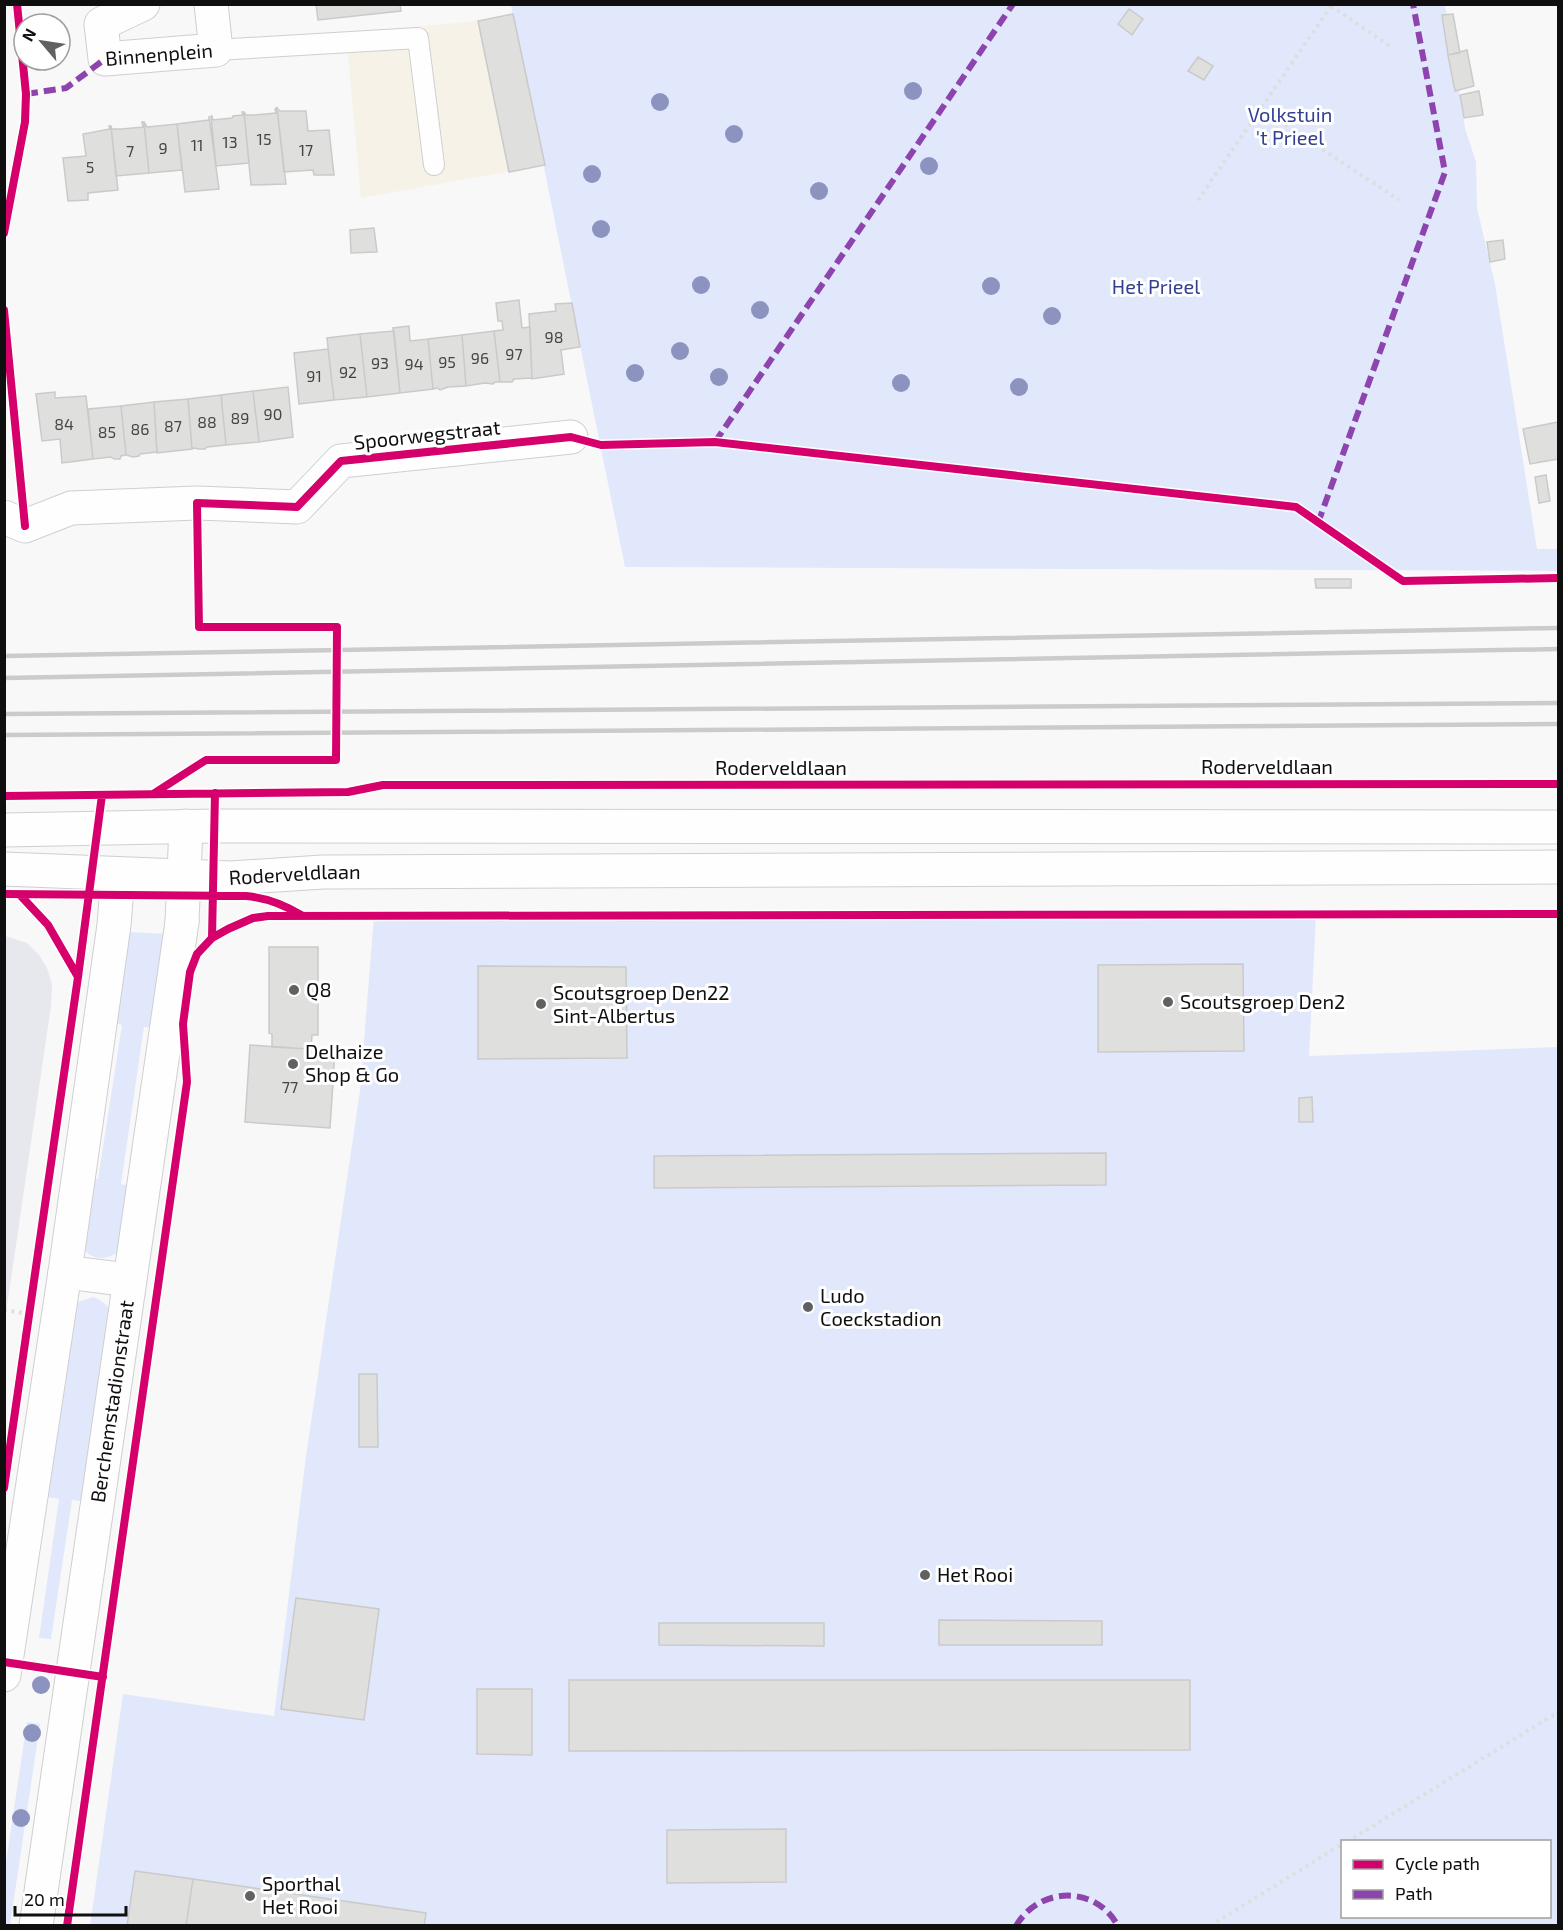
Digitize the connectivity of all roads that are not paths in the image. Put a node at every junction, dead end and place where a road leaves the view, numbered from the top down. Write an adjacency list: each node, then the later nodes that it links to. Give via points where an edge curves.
1 (143, 4): 3 (street, Binnenplein, via 101,24 105,59)
2 (211, 4): 3 (street, Binnenplein)
3 (216, 50): 4 (lane, via 418,38)
4 (434, 165)
5 (571, 437): 6 (street, Spoorwegstraat, via 341,461 297,507 197,504 71,508 25,525)
6 (4, 517)
7 (186, 826): 8 (street); 9 (street); 14 (street, Berchemstadionstraat)
8 (1558, 826)
9 (122, 828): 10 (street); 13 (street)
10 (4, 830)
11 (1558, 867): 14 (street, Roderveldlaan, via 322,872)
12 (4, 869): 13 (street, Roderveldlaan)
13 (118, 874): 14 (street, Roderveldlaan); 15 (street)
14 (183, 877): 16 (street, Berchemstadionstraat, via 182,922)
15 (65, 1272): 16 (street); 17 (street)
16 (129, 1280): 18 (street, Berchemstadionstraat)
17 (4, 1675)
18 (36, 1926)

